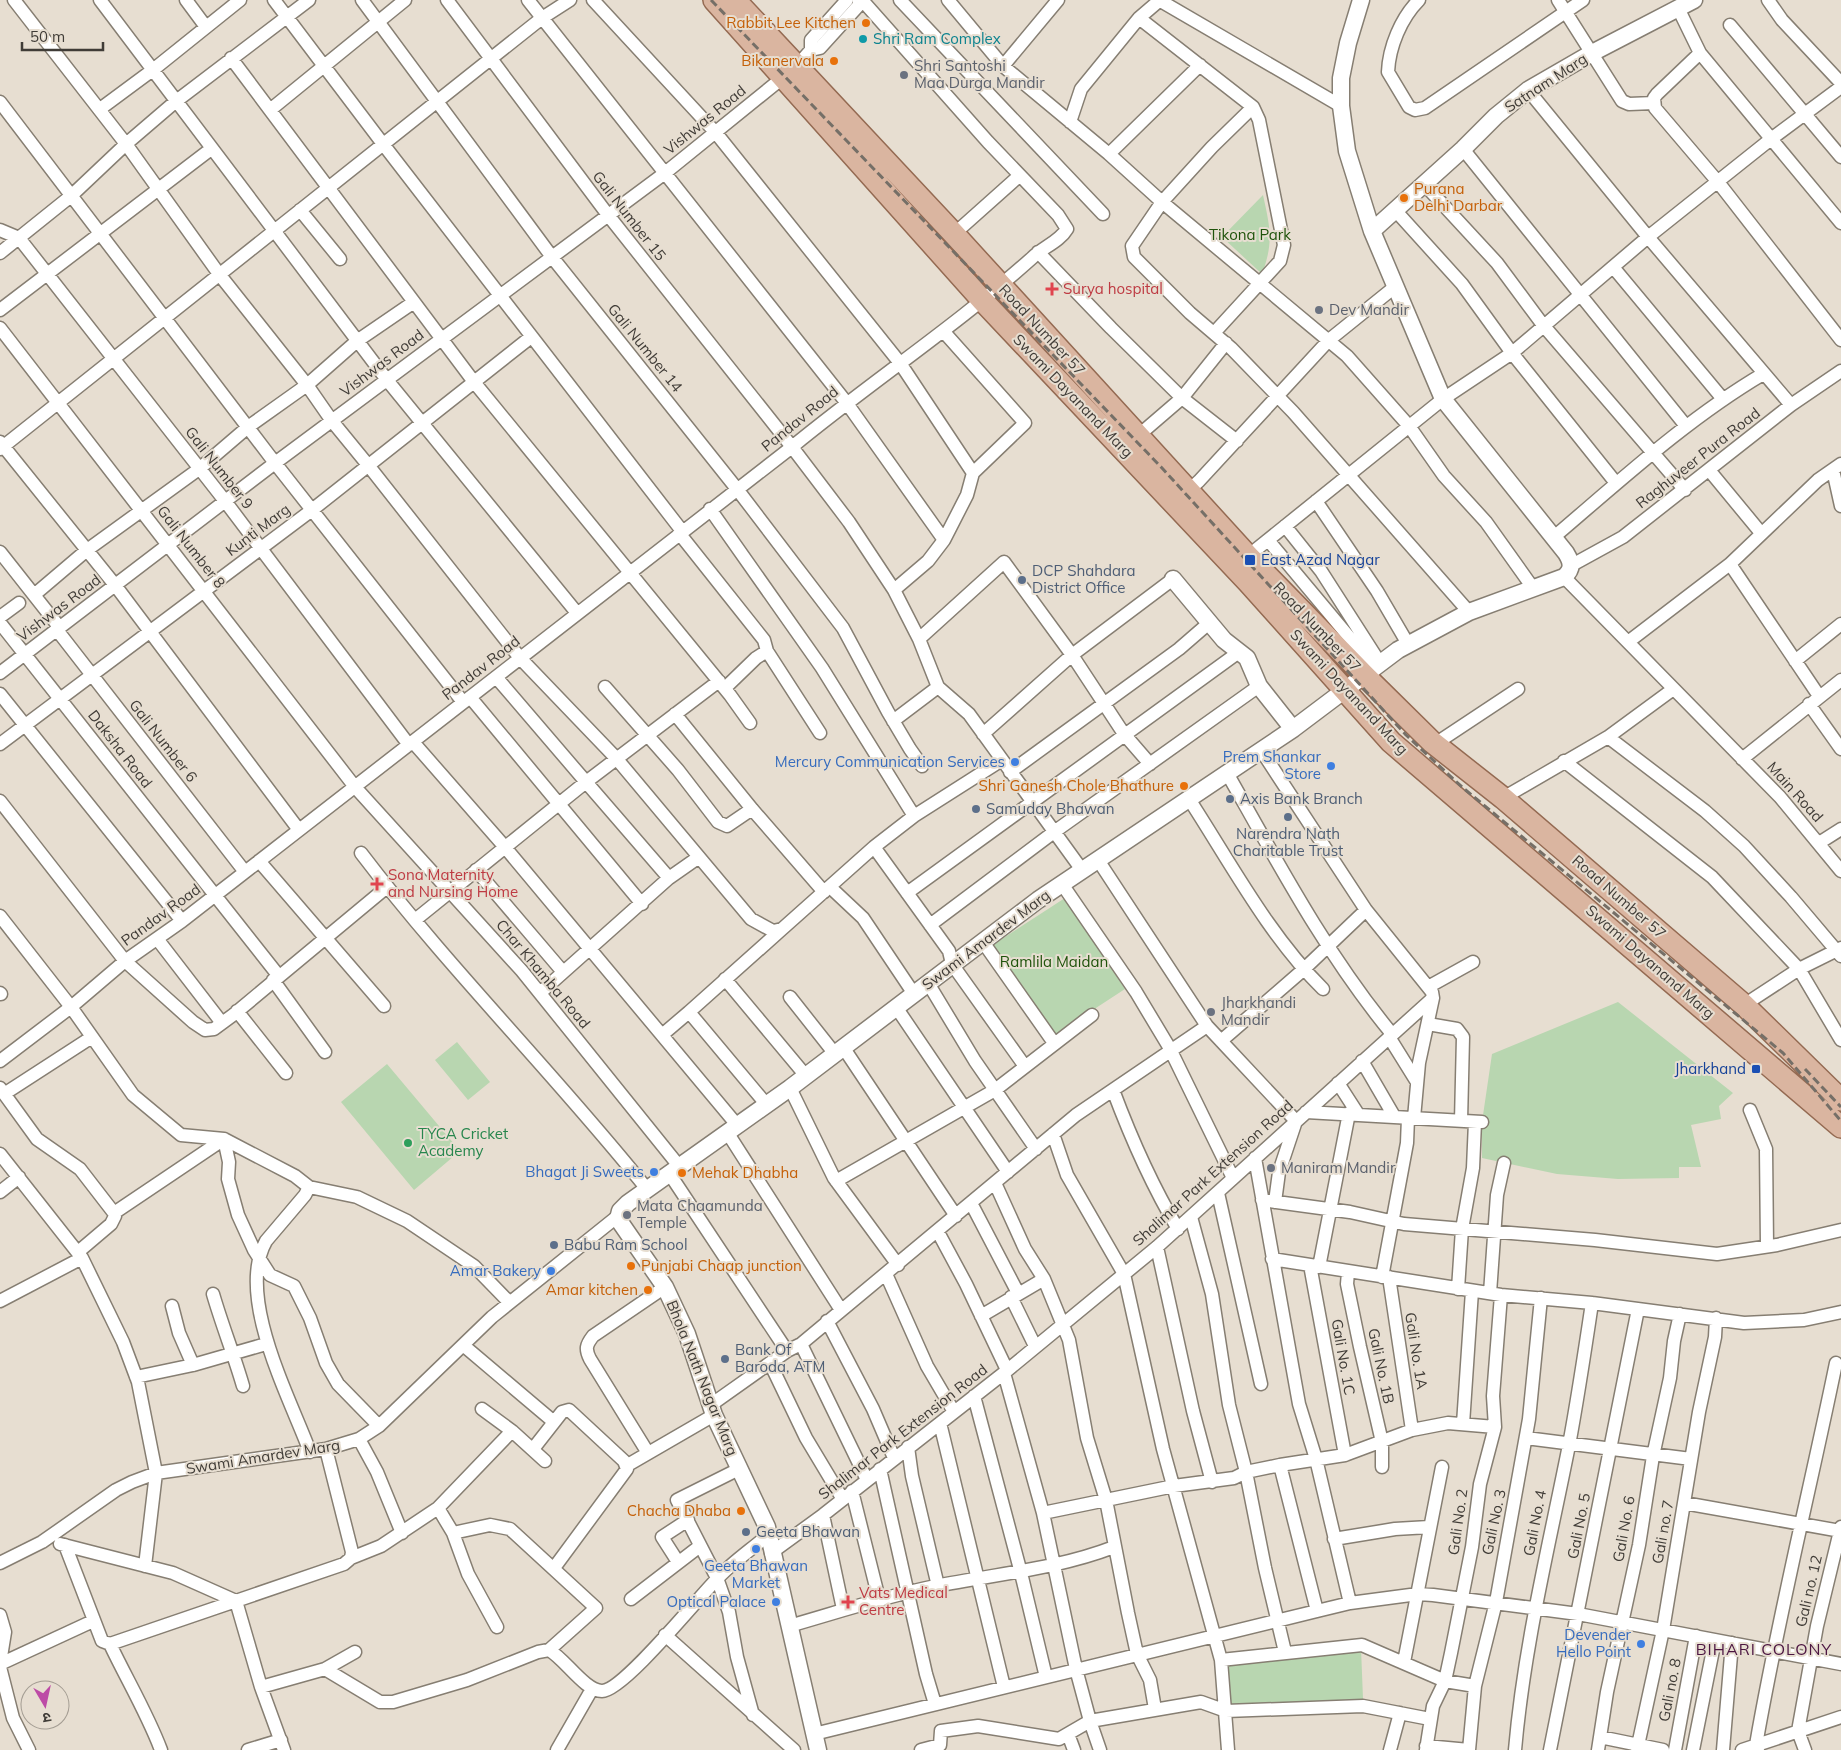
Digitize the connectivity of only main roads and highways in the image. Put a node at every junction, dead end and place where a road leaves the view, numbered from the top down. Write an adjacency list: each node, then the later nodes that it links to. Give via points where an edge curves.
1 (714, 0): 3 (main road, Road Number 57)
2 (735, 0): 3 (main road, Road Number 57)
3 (782, 78): 4 (main road, Road Number 57); 5 (main road, Road Number 57, via 954,234 1248,556 1373,669 1435,744 1503,798 1744,1005)
4 (977, 304): 6 (main road, Swami Dayanand Marg, via 1248,582 1337,697)
5 (1841, 1100)
6 (1841, 1127)

